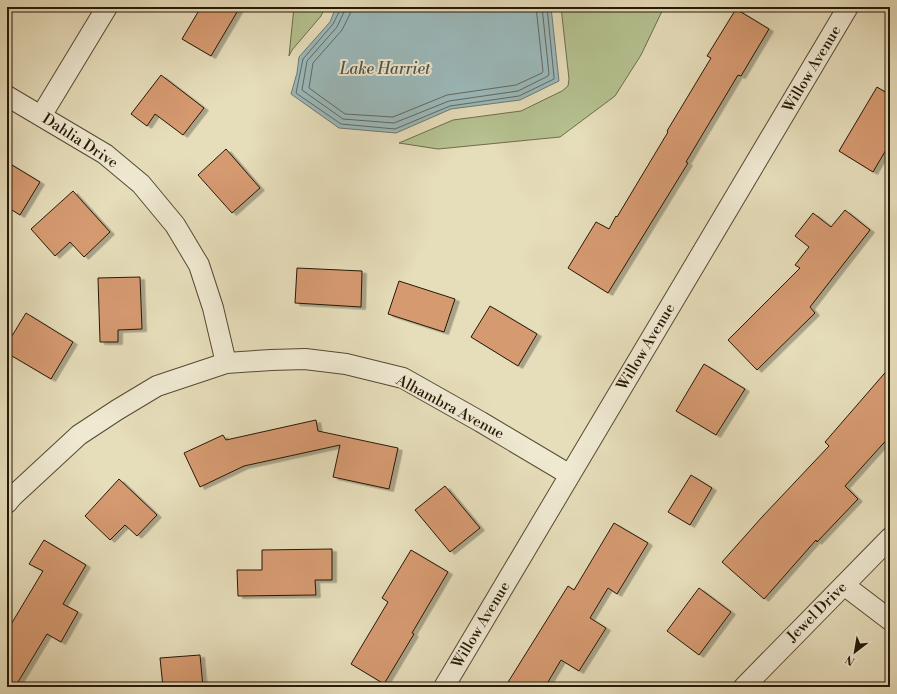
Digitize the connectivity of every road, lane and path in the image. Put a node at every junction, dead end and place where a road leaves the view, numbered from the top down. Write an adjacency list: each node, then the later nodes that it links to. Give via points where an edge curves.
1 (107, 7): 4 (street)
2 (848, 7): 6 (street, Willow Avenue)
3 (7, 96): 4 (street, Dahlia Drive)
4 (41, 116): 5 (street, Dahlia Drive, via 105,154 141,184 175,225 199,265 213,308)
5 (226, 363): 6 (street, Alhambra Avenue, via 305,359 346,364 403,378); 7 (street, Alhambra Avenue, via 157,386 117,410 79,435)
6 (570, 475): 11 (street, Willow Avenue)
7 (7, 503)
8 (890, 538): 9 (street, Jewel Drive)
9 (844, 585): 10 (street); 12 (street, Jewel Drive)
10 (890, 620)
11 (444, 687)
12 (744, 687)

